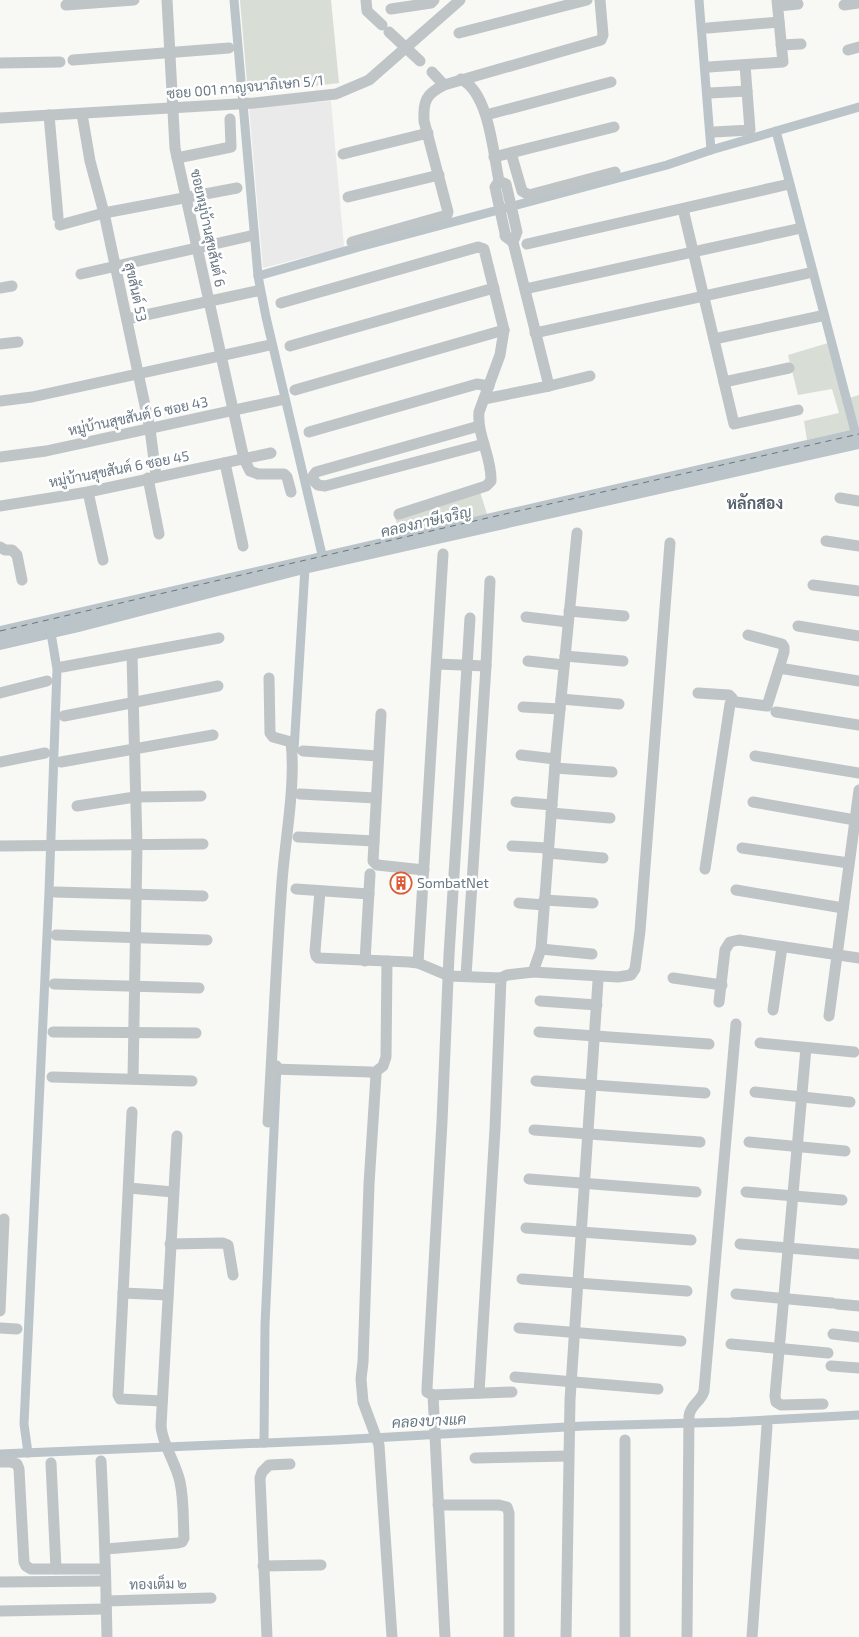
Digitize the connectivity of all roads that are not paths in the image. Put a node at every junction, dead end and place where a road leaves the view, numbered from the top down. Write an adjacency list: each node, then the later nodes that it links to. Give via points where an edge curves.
1 (134, 0): 11 (street)
2 (167, 0): 21 (street, ซอยหมู่บ้านสุขสันต์ 6)
3 (366, 0): 20 (street, via 367,11)
4 (434, 0): 13 (street)
5 (460, 0): 20 (street, ซอย 001 กาญจนาภิเษก 5/1)
6 (587, 0): 16 (street)
7 (600, 0): 29 (street, via 601,40)
8 (778, 3): 10 (street); 14 (street)
9 (859, 3): 12 (street)
10 (798, 4)
11 (66, 5)
12 (844, 5)
13 (391, 9)
14 (779, 22): 15 (street); 18 (street)
15 (708, 28)
16 (459, 33)
17 (801, 44): 18 (street)
18 (781, 45): 26 (street, via 783,62)
19 (230, 48): 21 (street)
20 (406, 49): 23 (street); 34 (street, ซอย 001 กาญจนาภิเษก 5/1, via 369,80 336,94)
21 (171, 52): 22 (street); 34 (street, ซอยหมู่บ้านสุขสันต์ 6)
22 (73, 60)
23 (420, 61)
24 (60, 62): 25 (street)
25 (0, 63)
26 (745, 65): 27 (street); 32 (street)
27 (709, 67)
28 (432, 72): 31 (street)
29 (461, 79): 31 (street); 37 (street, via 475,91)
30 (611, 82): 37 (street)
31 (444, 85): 42 (street, via 426,97 423,108)
32 (747, 91): 33 (street); 41 (street, via 750,130)
33 (710, 93)
34 (173, 108): 35 (street, ซอย 001 กาญจนาภิเษก 5/1); 46 (street, ซอยหมู่บ้านสุขสันต์ 6)
35 (82, 114): 36 (street, ซอย 001 กาญจนาภิเษก 5/1); 55 (street, สุขสันต์ 53)
36 (48, 115): 38 (street, ซอย 001 กาญจนาภิเษก 5/1); 55 (street, via 59,221)
37 (486, 115): 45 (street)
38 (0, 118)
39 (230, 119): 46 (street, via 232,147)
40 (614, 127): 43 (street)
41 (714, 132)
42 (428, 133): 44 (street); 48 (street)
43 (511, 153): 45 (street); 47 (street, via 522,191 529,195)
44 (343, 154)
45 (494, 157): 49 (street)
46 (177, 158): 52 (street, ซอยหมู่บ้านสุขสันต์ 6)
47 (615, 172)
48 (438, 175): 53 (street); 59 (street, via 448,212 446,217)
49 (500, 184): 58 (street); 58 (street, via 505,236)
50 (785, 186): 54 (street)
51 (238, 188): 52 (street)
52 (185, 197): 55 (street); 61 (street, ซอยหมู่บ้านสุขสันต์ 6)
53 (348, 198)
54 (682, 209): 60 (street); 62 (street)
55 (104, 213): 63 (street, สุขสันต์ 53)
56 (797, 229): 62 (street)
57 (250, 236): 61 (street)
58 (515, 237): 67 (street)
59 (352, 242)
60 (527, 244)
61 (197, 247): 63 (street); 70 (street, ซอยหมู่บ้านสุขสันต์ 6)
62 (693, 252): 67 (street); 69 (street)
63 (116, 266): 65 (street); 73 (street, สุขสันต์ 53)
64 (809, 273): 69 (street)
65 (81, 274)
66 (494, 288): 71 (street, via 486,253 478,247); 74 (street); 80 (street)
67 (524, 289): 75 (street)
68 (257, 291): 70 (street)
69 (704, 296): 75 (street); 76 (street)
70 (208, 302): 73 (street); 81 (street, ซอยหมู่บ้านสุขสันต์ 6)
71 (281, 303)
72 (821, 316): 76 (street)
73 (127, 318): 83 (street, สุขสันต์ 53)
74 (504, 330): 86 (street, via 500,355); 88 (street)
75 (536, 333): 87 (street)
76 (714, 339): 85 (street)
77 (18, 342): 78 (street)
78 (0, 344)
79 (270, 345): 81 (street)
80 (290, 346)
81 (221, 356): 83 (street); 92 (street, ซอยหมู่บ้านสุขสันต์ 6)
82 (789, 368): 85 (street)
83 (138, 374): 91 (street); 95 (street, สุขสันต์ 53)
84 (590, 376): 87 (street)
85 (724, 382): 93 (street, via 734,424)
86 (488, 386): 89 (street); 96 (street, via 477,384)
87 (548, 386): 89 (street)
88 (295, 390)
89 (484, 399): 94 (street, via 479,412)
90 (281, 400): 92 (street, หมู่บ้านสุขสันต์ 6 ซอย 43)
91 (0, 401)
92 (233, 410): 95 (street, หมู่บ้านสุขสันต์ 6 ซอย 43); 100 (street, ซอยหมู่บ้านสุขสันต์ 6)
93 (798, 410)
94 (479, 426): 97 (street); 97 (street, via 316,472 314,481 325,486)
95 (150, 429): 99 (street, หมู่บ้านสุขสันต์ 6 ซอย 43, via 46,451); 102 (street, สุขสันต์ 53)
96 (309, 432)
97 (484, 444): 108 (street, via 492,471 491,481 486,486)
98 (271, 453): 100 (street, หมู่บ้านสุขสันต์ 6 ซอย 45)
99 (0, 457)
100 (244, 459): 101 (street, หมู่บ้านสุขสันต์ 6 ซอย 45); 104 (street, via 250,471 258,474 284,474)
101 (225, 463): 102 (street, หมู่บ้านสุขสันต์ 6 ซอย 45); 113 (street)
102 (152, 477): 103 (street, หมู่บ้านสุขสันต์ 6 ซอย 45); 110 (street, สุขสันต์ 53)
103 (88, 492): 107 (street, หมู่บ้านสุขสันต์ 6 ซอย 45); 117 (street)
104 (291, 492)
105 (840, 498): 106 (street)
106 (859, 501)
107 (0, 506)
108 (399, 514)
109 (577, 533): 122 (street)
110 (159, 534)
111 (826, 541): 114 (street)
112 (670, 543): 212 (street, via 636,969 631,975 618,978)
113 (243, 546)
114 (859, 546)
115 (0, 548): 118 (street, via 12,550 17,555)
116 (443, 554): 134 (street)
117 (103, 560)
118 (22, 580)
119 (490, 581): 136 (street)
120 (813, 585): 121 (street)
121 (859, 592)
122 (569, 616): 123 (street); 124 (street); 131 (street)
123 (624, 616)
124 (526, 617)
125 (470, 618): 135 (street)
126 (798, 626): 128 (street)
127 (748, 635): 138 (street, via 782,644)
128 (859, 636)
129 (219, 638): 130 (street)
130 (132, 655): 137 (street); 146 (street)
131 (565, 660): 132 (street); 133 (street); 147 (street)
132 (528, 661)
133 (623, 661)
134 (437, 664): 135 (street); 188 (street)
135 (468, 665): 136 (street); 213 (street)
136 (486, 666): 214 (street)
137 (62, 667)
138 (779, 668): 141 (street); 145 (street, via 767,706)
139 (269, 678): 237 (street, via 270,733 291,742 292,751)
140 (47, 681): 143 (street)
141 (859, 681)
142 (218, 686): 146 (street)
143 (0, 693)
144 (698, 693): 145 (street, via 729,695)
145 (732, 702): 187 (street)
146 (133, 703): 152 (street); 155 (street)
147 (560, 704): 148 (street); 149 (street); 163 (street)
148 (619, 704)
149 (523, 707)
150 (776, 712): 153 (street)
151 (381, 714): 159 (street)
152 (64, 716)
153 (859, 725)
154 (214, 735): 155 (street)
155 (134, 749): 162 (street); 169 (street)
156 (303, 751): 159 (street)
157 (45, 753): 161 (street)
158 (521, 755): 163 (street)
159 (378, 756): 170 (street)
160 (755, 756): 165 (street)
161 (0, 762)
162 (61, 762)
163 (555, 763): 164 (street); 174 (street)
164 (612, 772)
165 (859, 773)
166 (859, 790): 176 (street)
167 (300, 794): 170 (street)
168 (201, 796): 169 (street)
169 (136, 797): 173 (street); 180 (street)
170 (376, 798): 178 (street)
171 (516, 802): 174 (street)
172 (753, 802): 176 (street)
173 (77, 806)
174 (552, 809): 175 (street); 184 (street)
175 (610, 818)
176 (855, 820): 186 (street)
177 (298, 837): 178 (street)
178 (374, 841): 188 (street, via 374,864)
179 (202, 844): 180 (street)
180 (136, 845): 181 (street); 194 (street)
181 (0, 846)
182 (512, 846): 184 (street)
183 (742, 848): 186 (street)
184 (548, 851): 185 (street); 197 (street)
185 (603, 858)
186 (849, 863): 200 (street)
187 (705, 869)
188 (424, 870): 211 (street)
189 (370, 874): 195 (street)
190 (296, 889): 192 (street)
191 (736, 890): 200 (street)
192 (320, 891): 195 (street); 209 (street, via 316,956 322,960)
193 (55, 892): 194 (street)
194 (136, 894): 196 (street); 202 (street)
195 (369, 894): 209 (street)
196 (203, 896)
197 (544, 902): 198 (street); 199 (street); 205 (street)
198 (519, 903)
199 (593, 903)
200 (843, 908): 207 (street)
201 (56, 935): 202 (street)
202 (136, 937): 203 (street); 220 (street)
203 (207, 940)
204 (782, 947): 207 (street); 219 (street, via 739,940 730,942 725,950); 225 (street)
205 (541, 948): 206 (street); 212 (street)
206 (592, 954)
207 (837, 955): 208 (street); 226 (street)
208 (859, 958)
209 (365, 960): 210 (street)
210 (387, 961): 211 (street); 238 (street, via 386,1057 383,1066)
211 (418, 963): 213 (street)
212 (533, 972): 215 (street)
213 (449, 976): 214 (street); 302 (street, via 427,1388 427,1392)
214 (466, 976): 215 (street)
215 (501, 978): 301 (street)
216 (673, 978): 219 (street)
217 (598, 981): 224 (street)
218 (54, 984): 220 (street)
219 (722, 985): 223 (street)
220 (135, 986): 221 (street); 230 (street)
221 (199, 988)
222 (540, 1001): 224 (street)
223 (719, 1002)
224 (597, 1006): 232 (street)
225 (773, 1010)
226 (829, 1016)
227 (736, 1024): 331 (street, via 704,1391 700,1401 689,1411)
228 (53, 1032): 230 (street)
229 (539, 1032): 232 (street)
230 (134, 1033): 231 (street); 240 (street)
231 (196, 1033)
232 (595, 1035): 234 (street); 243 (street)
233 (760, 1043): 235 (street)
234 (709, 1044)
235 (806, 1048): 236 (street); 246 (street)
236 (854, 1052)
237 (272, 1069): 238 (street); 249 (street)
238 (374, 1073): 326 (street, via 361,1379 363,1402 378,1440)
239 (52, 1077): 240 (street)
240 (133, 1079): 241 (street)
241 (192, 1080)
242 (536, 1081): 243 (street)
243 (591, 1084): 245 (street); 251 (street)
244 (755, 1092): 246 (street)
245 (705, 1093)
246 (802, 1097): 247 (street); 255 (street)
247 (850, 1102)
248 (132, 1112): 259 (street)
249 (268, 1122)
250 (534, 1130): 251 (street)
251 (588, 1134): 253 (street); 258 (street)
252 (177, 1136): 260 (street)
253 (700, 1142)
254 (749, 1142): 255 (street)
255 (797, 1146): 256 (street); 263 (street)
256 (845, 1151)
257 (530, 1179): 258 (street)
258 (584, 1183): 261 (street); 267 (street)
259 (129, 1188): 260 (street); 279 (street)
260 (173, 1192): 270 (street)
261 (696, 1192)
262 (746, 1192): 263 (street)
263 (793, 1196): 264 (street); 272 (street)
264 (842, 1200)
265 (4, 1219): 268 (street)
266 (526, 1228): 267 (street)
267 (581, 1232): 269 (street); 276 (street)
268 (2, 1240): 277 (street)
269 (691, 1240)
270 (170, 1244): 274 (street, via 228,1245); 281 (street)
271 (740, 1244): 272 (street)
272 (788, 1248): 273 (street); 282 (street)
273 (859, 1254)
274 (233, 1276)
275 (522, 1279): 276 (street)
276 (578, 1283): 278 (street); 288 (street)
277 (1, 1285): 284 (street)
278 (687, 1291)
279 (123, 1293): 281 (street); 303 (street, via 118,1395 120,1399)
280 (736, 1294): 282 (street)
281 (168, 1295): 303 (street)
282 (784, 1298): 283 (street); 293 (street)
283 (859, 1306)
284 (0, 1311)
285 (0, 1328): 287 (street)
286 (519, 1328): 288 (street)
287 (17, 1330)
288 (574, 1332): 291 (street); 298 (street)
289 (833, 1334): 290 (street)
290 (859, 1336)
291 (681, 1341)
292 (731, 1344): 293 (street)
293 (780, 1348): 294 (street); 304 (street, via 776,1402)
294 (828, 1353)
295 (831, 1366): 296 (street)
296 (859, 1368)
297 (515, 1377): 298 (street)
298 (571, 1382): 299 (street); 307 (street)
299 (658, 1388)
300 (512, 1392): 301 (street)
301 (479, 1393): 302 (street)
302 (433, 1395): 313 (street)
303 (162, 1401): 314 (street, via 161,1426 180,1483 184,1538 182,1542 163,1545)
304 (823, 1404)
305 (767, 1426): 332 (street)
306 (625, 1440): 330 (street)
307 (568, 1456): 308 (street); 329 (street)
308 (475, 1458)
309 (101, 1461): 314 (street)
310 (0, 1462): 317 (street, via 11,1462 18,1469 26,1566)
311 (51, 1463): 317 (street)
312 (290, 1464): 316 (street, via 269,1465 260,1478)
313 (438, 1505): 327 (street); 328 (street, via 507,1507)
314 (106, 1548): 318 (street)
315 (321, 1565): 316 (street)
316 (263, 1566): 325 (street)
317 (56, 1569): 318 (street)
318 (105, 1569): 319 (street)
319 (105, 1581): 320 (street); 322 (street)
320 (0, 1582)
321 (211, 1598): 322 (street, ทองเต็ม ๒)
322 (106, 1605): 323 (street, ทองเต็ม ๒); 324 (street)
323 (0, 1611)
324 (107, 1637)
325 (267, 1637)
326 (392, 1637)
327 (445, 1637)
328 (509, 1637)
329 (566, 1637)
330 (625, 1637)
331 (687, 1637)
332 (752, 1637)

